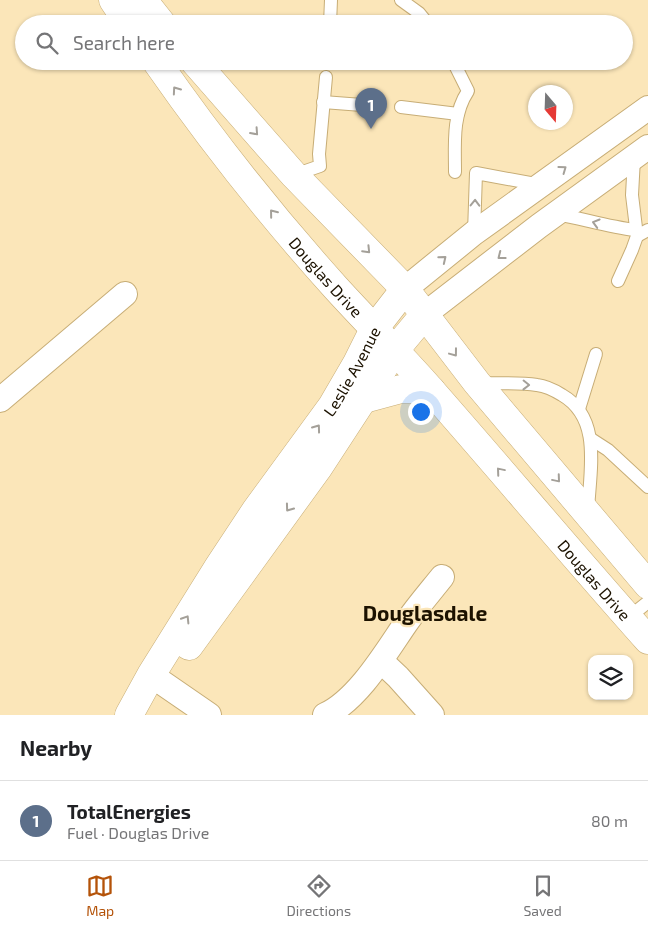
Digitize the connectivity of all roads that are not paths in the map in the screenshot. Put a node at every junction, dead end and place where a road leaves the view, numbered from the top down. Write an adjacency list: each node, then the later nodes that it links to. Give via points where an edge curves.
1 (113, 0): 5 (street)
2 (143, 0): 6 (street)
3 (331, 0): 7 (lane)
4 (401, 0): 8 (lane)
5 (123, 15)
6 (155, 15)
7 (330, 15)
8 (421, 15)
9 (162, 70): 29 (street, Douglas Drive, one-way to 9, via 285,229 196,118)
10 (202, 70): 20 (street, one-way to 20)
11 (458, 70): 17 (lane, via 468,91)
12 (326, 78): 13 (lane)
13 (323, 102): 14 (lane); 20 (lane, via 320,166)
14 (362, 105)
15 (401, 107): 17 (lane)
16 (648, 108): 21 (street, Leslie Avenue, one-way to 16)
17 (458, 114): 19 (lane)
18 (641, 153): 22 (street, Leslie Avenue); 23 (lane, via 632,195)
19 (455, 172)
20 (294, 175): 26 (street, one-way to 26)
21 (541, 185): 24 (street, Leslie Avenue); 24 (lane, one-way to 21, via 476,173)
22 (557, 214): 23 (lane, one-way to 22); 28 (street, Leslie Avenue, one-way to 28)
23 (640, 232): 25 (lane)
24 (474, 234): 26 (street, Leslie Avenue, one-way to 24)
25 (618, 281)
26 (405, 289): 28 (street); 29 (street, Leslie Avenue)
27 (124, 294): 35 (street)
28 (425, 314): 30 (street, Leslie Avenue); 32 (street, one-way to 32)
29 (374, 329): 30 (street, Douglas Drive); 45 (street, Leslie Avenue, one-way to 29, via 246,526 337,399)
30 (395, 350): 33 (street, Douglas Drive); 34 (street, Leslie Avenue)
31 (596, 354): 36 (lane)
32 (477, 383): 36 (lane, one-way to 36, via 537,385 561,394); 39 (street, one-way to 39)
33 (431, 390): 34 (street, via 401,388); 42 (street, Douglas Drive, one-way to 33, via 554,534)
34 (364, 399): 45 (street, Leslie Avenue, one-way to 45, via 318,468)
35 (0, 400)
36 (578, 409): 37 (lane)
37 (591, 439): 38 (lane, via 608,450); 39 (lane)
38 (648, 488)
39 (588, 515): 41 (street)
40 (442, 577): 44 (street, via 406,622)
41 (648, 585)
42 (638, 610): 43 (street, Douglas Drive)
43 (648, 640)
44 (381, 661): 48 (street, via 345,701); 49 (street)
45 (157, 679): 46 (street, Leslie Avenue); 47 (street)
46 (131, 712)
47 (209, 715)
48 (325, 715)
49 (432, 715)

